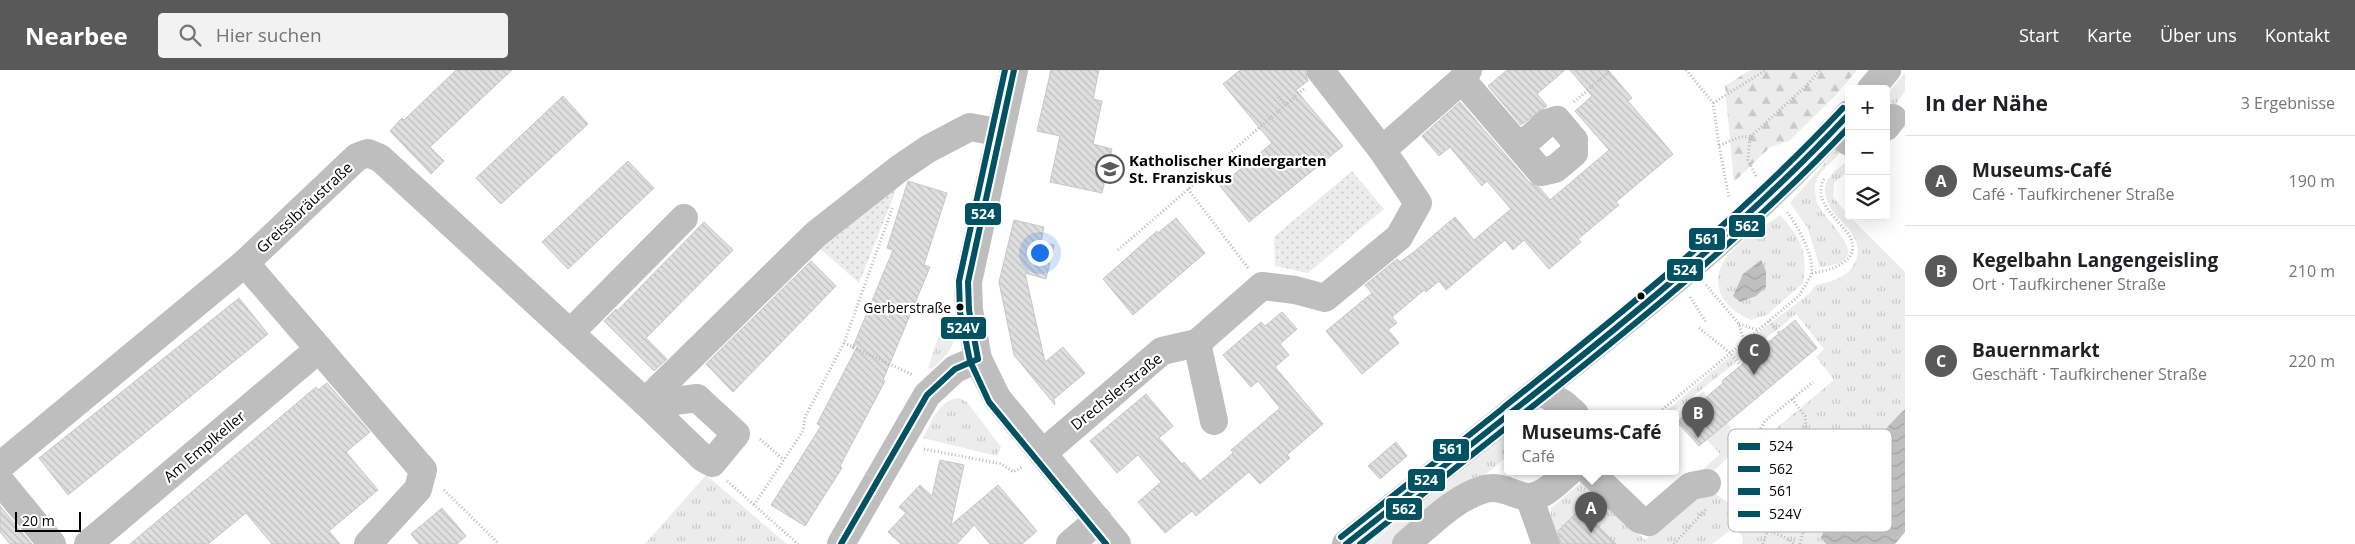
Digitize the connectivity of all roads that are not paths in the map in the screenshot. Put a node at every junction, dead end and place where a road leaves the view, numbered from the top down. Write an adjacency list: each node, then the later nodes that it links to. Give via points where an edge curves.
1 (1014, 70): 15 (street, via 968,282 969,310)
2 (1887, 70): 5 (street)
3 (1322, 71): 9 (street)
4 (1465, 75): 8 (street); 9 (street)
5 (1874, 85)
6 (1843, 129): 16 (street, via 1698,261)
7 (986, 130): 17 (street, via 970,127 958,132 900,168 816,234)
8 (1520, 147): 8 (street, via 1541,172 1555,169 1574,153 1574,140 1556,120 1547,123)
9 (1382, 150): 13 (street, Drechslerstraße, via 1418,203 1399,237 1325,298 1262,286)
10 (684, 218): 12 (street)
11 (244, 263): 12 (street, Greisslbräustraße, via 357,157 364,153 373,154); 14 (street); 23 (street, Greisslbräustraße)
12 (570, 333): 17 (street, Greisslbräustraße)
13 (1197, 343): 21 (street); 22 (street, Drechslerstraße, via 1162,352)
14 (319, 348): 32 (street, Am Emplkeller); 33 (street, via 423,470 418,489)
15 (978, 359): 22 (street, via 997,398); 34 (street, via 954,369 927,395)
16 (1539, 391): 18 (street); 19 (street)
17 (645, 402): 17 (street, Greisslbräustraße, via 697,398 736,434 712,463 693,450)
18 (1514, 410)
19 (1571, 410)
20 (1504, 418): 37 (street)
21 (1214, 421)
22 (1043, 453): 29 (street)
23 (0, 466)
24 (1565, 475): 28 (street, via 1545,491)
25 (1593, 475): 27 (street, via 1639,519 1649,522 1691,486)
26 (0, 481): 31 (street)
27 (1718, 490)
28 (1529, 497): 30 (street, via 1507,489 1486,488 1461,500); 38 (street)
29 (1098, 520): 35 (street); 36 (street)
30 (1424, 539)
31 (52, 544)
32 (88, 544)
33 (368, 544)
34 (841, 544)
35 (1070, 544)
36 (1117, 544)
37 (1346, 544)
38 (1546, 544)

